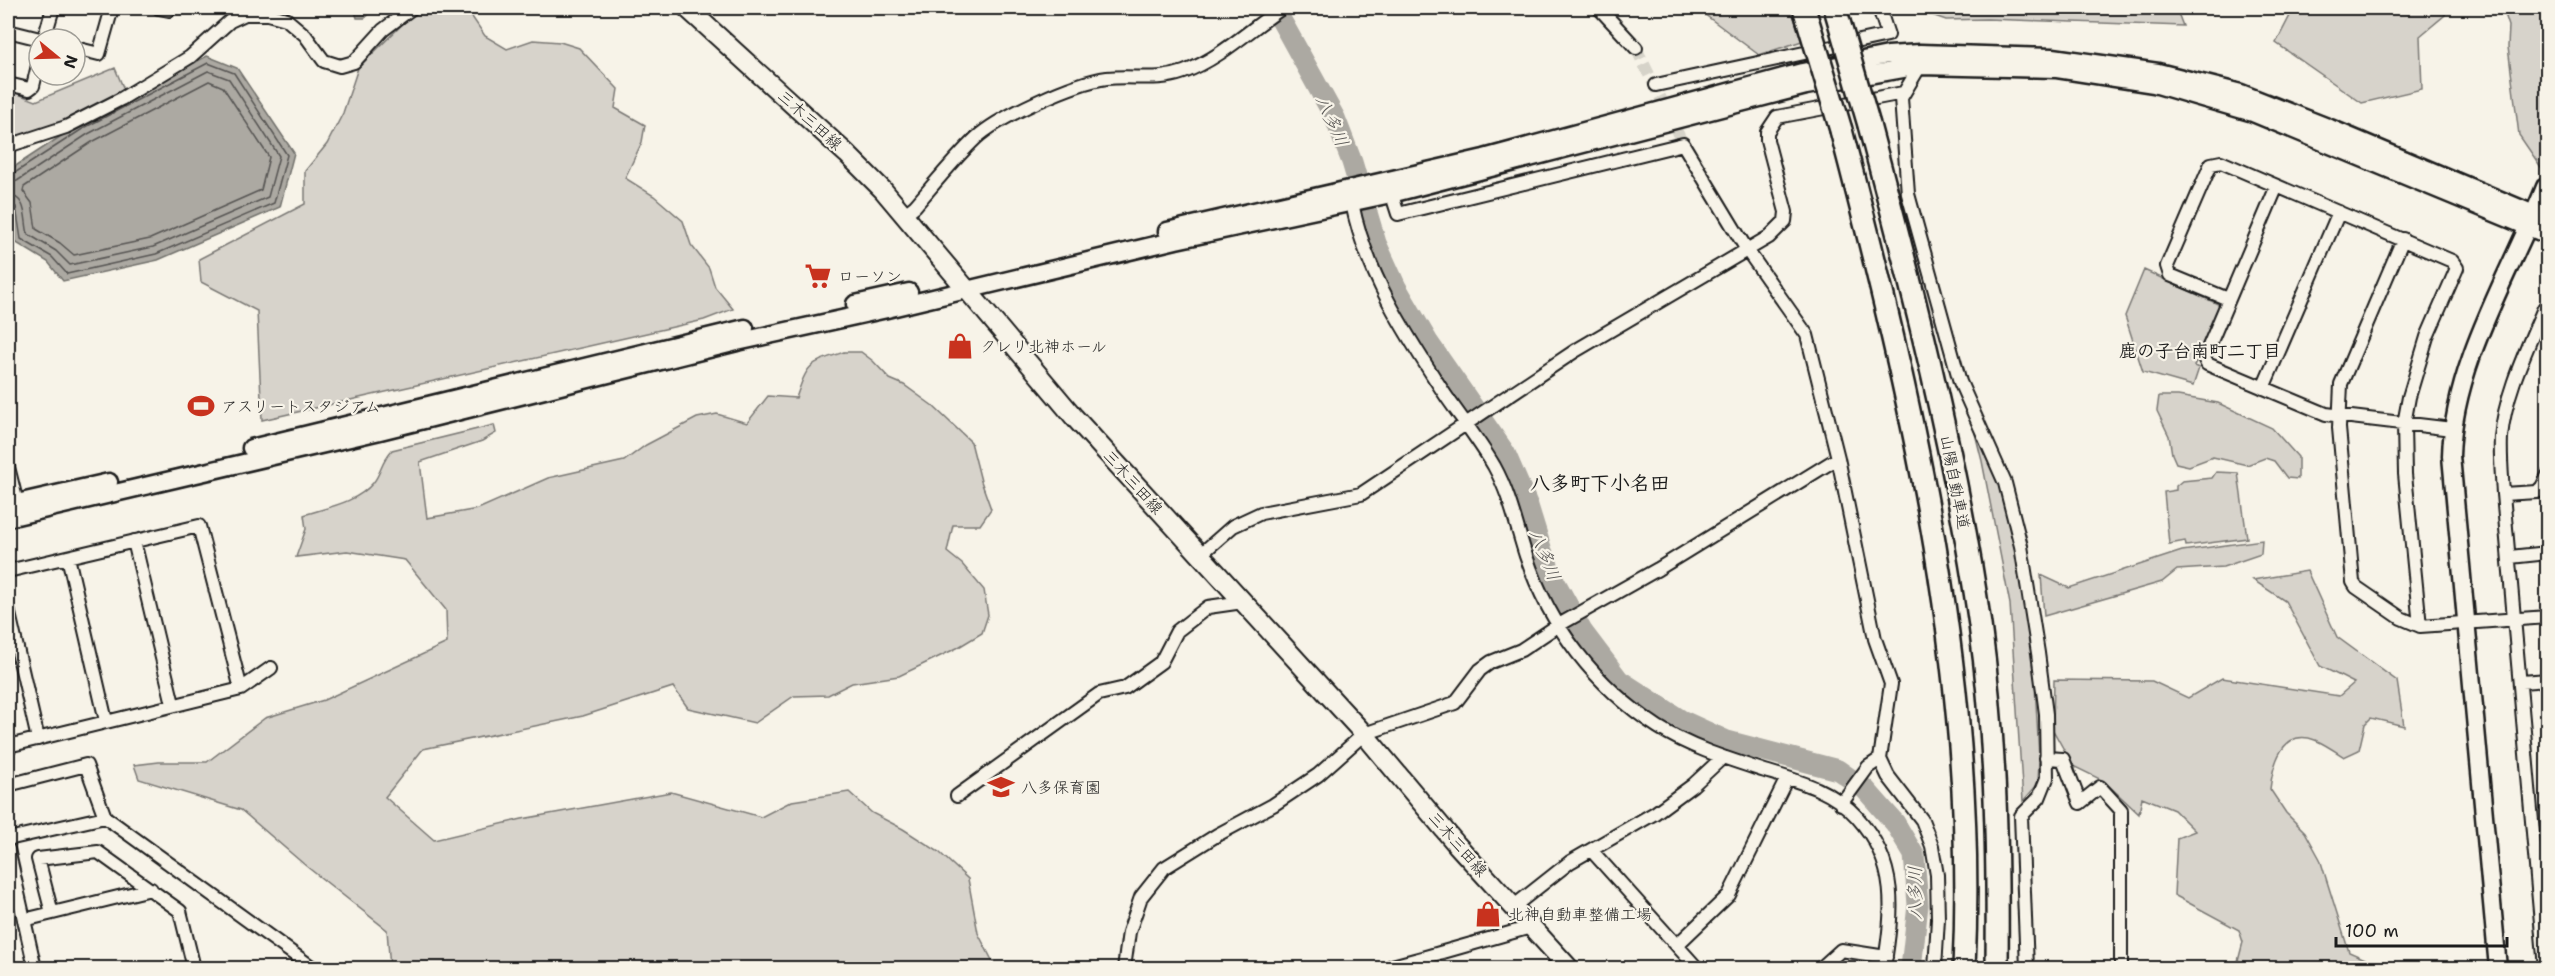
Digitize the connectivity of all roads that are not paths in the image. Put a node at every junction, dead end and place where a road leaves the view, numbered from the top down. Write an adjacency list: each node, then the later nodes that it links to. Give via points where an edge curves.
1 (53, 8): 12 (street)
2 (112, 8): 16 (street, via 99,54)
3 (159, 8): 4 (street)
4 (170, 8)
5 (412, 8): 22 (street, via 383,30 354,62 340,66 324,61 306,34 286,19 268,14 245,15 230,21 190,57 121,99 66,127)
6 (1282, 8): 28 (street, via 1203,64 1184,72 1164,79 1108,78 1036,103 978,137)
7 (1599, 8): 15 (street)
8 (1804, 8): 79 (highway, 山陽自動車道, bridge, via 1882,287 1922,466 1948,629 1963,765)
9 (1835, 8): 81 (highway, 山陽自動車道, bridge, via 1912,287 1952,460 1980,626)
10 (1879, 8): 19 (street, via 1888,35)
11 (691, 9): 28 (main road, 三木三田線, via 848,154)
12 (46, 27)
13 (8, 31): 14 (street)
14 (27, 35)
15 (1636, 48)
16 (87, 51)
17 (1920, 66): 21 (street); 25 (street, via 1806,86); 29 (street, via 2057,69 2154,84 2253,113)
18 (8, 84): 20 (street)
19 (1656, 85)
20 (31, 87)
21 (1903, 93): 32 (street, via 1777,117 1767,132 1767,140 1784,201 1785,221 1769,237); 70 (street, via 1908,194 1960,382 2005,483 2021,546 2046,714)
22 (8, 146)
23 (2277, 186): 27 (street); 34 (street); 34 (street, via 2221,162 2211,164 2167,266 2170,275)
24 (2545, 186): 29 (street)
25 (1389, 187): 26 (street); 29 (street, via 1802,72 1888,55 1920,53 2053,57 2158,72 2241,93 2330,128); 32 (street, via 1398,214 1683,144)
26 (1350, 195): 33 (street, via 1176,240); 38 (street, via 1362,242 1392,310)
27 (2339, 212): 31 (street); 36 (street)
28 (905, 214): 33 (main road, 三木三田線)
29 (2536, 220): 30 (street); 40 (street, via 2516,249 2462,385)
30 (2547, 235)
31 (2403, 239): 37 (street, via 2341,384); 39 (street, via 2452,261 2457,268 2427,336)
32 (1747, 250): 38 (street, via 1575,351); 41 (street, via 1807,335)
33 (964, 285): 45 (street, via 700,338); 46 (street, via 380,431); 49 (main road, 三木三田線, via 1074,417)
34 (2228, 300): 36 (street, via 2204,358 2207,364)
35 (2547, 307): 44 (street, via 2510,396 2501,437)
36 (2263, 388): 37 (street, via 2314,411)
37 (2338, 416): 39 (street); 59 (street, via 2353,582 2401,618)
38 (1466, 424): 49 (street, via 1361,494 1261,513 1233,525); 58 (street, via 1508,495 1527,556)
39 (2404, 424): 40 (street); 59 (street)
40 (2452, 429): 57 (street, via 2451,456)
41 (1838, 458): 58 (street); 71 (street, via 1875,639 1891,684)
42 (8, 467): 45 (street)
43 (2547, 475): 44 (street, via 2537,492)
44 (2503, 494): 51 (street)
45 (12, 504)
46 (8, 518)
47 (134, 541): 50 (street); 63 (street, via 199,526); 64 (street)
48 (2547, 553): 51 (street)
49 (1200, 555): 53 (main road, 三木三田線)
50 (68, 557): 52 (street); 65 (street)
51 (2510, 557): 56 (street)
52 (8, 571)
53 (1243, 602): 66 (main road, 三木三田線); 74 (street, via 1208,607 1177,631 1161,662 1125,688 1099,694)
54 (8, 609): 67 (street)
55 (2547, 617): 56 (street)
56 (2515, 619): 57 (street); 62 (street)
57 (2467, 622): 59 (street); 108 (street)
58 (1557, 626): 66 (street, via 1480,670 1455,703); 69 (street, via 1581,659 1624,702 1659,727)
59 (2420, 626)
60 (271, 668): 63 (street)
61 (2547, 680): 62 (street)
62 (2521, 682): 78 (street)
63 (241, 689): 64 (street)
64 (173, 704): 65 (street)
65 (106, 722): 67 (street)
66 (1364, 734): 85 (main road, 三木三田線); 96 (street, via 1318,775 1164,868 1141,897 1129,932)
67 (38, 739): 68 (street)
68 (8, 746)
69 (1723, 757): 72 (street); 83 (street, via 1694,785 1655,813)
70 (2046, 758): 106 (street, via 2047,778 2040,798 2021,816); 107 (street, via 2063,759 2080,803 2100,787 2121,810)
71 (1880, 759): 75 (street, via 1868,767); 101 (street, via 1888,776 1922,820 1932,846 1937,875)
72 (1787, 778): 75 (street, via 1814,786); 89 (street, via 1729,895)
73 (8, 785): 76 (street, via 86,765)
74 (957, 796)
75 (1841, 804): 91 (street, via 1873,838 1887,866 1890,918)
76 (105, 817): 80 (street); 93 (street)
77 (2547, 828): 78 (street)
78 (2533, 829): 109 (street)
79 (1966, 838): 102 (highway); 103 (highway, 山陽自動車道)
80 (8, 839)
81 (1998, 840): 104 (highway, 山陽自動車道); 105 (highway)
82 (8, 849): 87 (street)
83 (1590, 850): 85 (street); 89 (street)
84 (151, 889): 86 (street); 86 (street, via 98,852 38,859); 95 (street, via 180,911)
85 (1513, 907): 88 (main road, 三木三田線)
86 (52, 913): 87 (street)
87 (24, 920): 94 (street)
88 (1531, 927): 90 (street); 98 (main road, 三木三田線)
89 (1677, 945): 99 (street)
90 (1422, 958): 92 (street); 97 (street)
91 (1885, 963): 100 (street, via 1841,950)
92 (1392, 966)
93 (311, 968)
94 (35, 969)
95 (194, 969)
96 (1124, 969)
97 (1413, 969)
98 (1569, 969)
99 (1697, 969)
100 (1821, 969)
101 (1935, 969)
102 (1959, 969)
103 (1964, 969)
104 (1996, 969)
105 (2004, 969)
106 (2027, 969)
107 (2121, 969)
108 (2498, 969)
109 (2545, 969)

